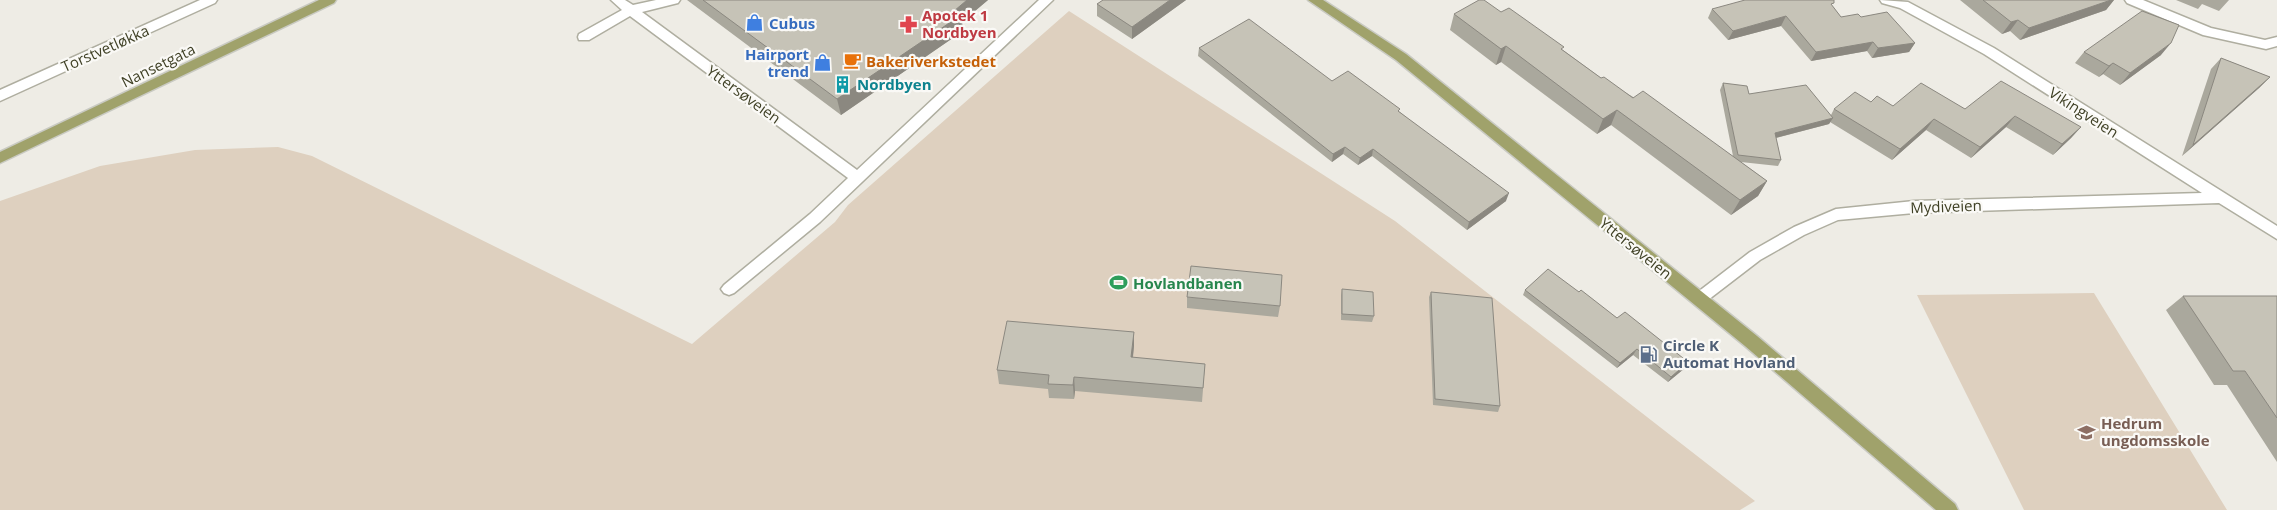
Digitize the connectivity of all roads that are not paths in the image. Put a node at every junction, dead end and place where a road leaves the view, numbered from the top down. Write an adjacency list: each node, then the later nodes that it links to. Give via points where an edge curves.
1 (211, 0): 12 (street, Torstvetløkka)
2 (330, 0): 13 (main road, Nansetgata)
3 (617, 0): 9 (street, Yttersøveien)
4 (674, 0): 9 (street)
5 (1047, 0): 14 (street)
6 (1886, 0): 15 (street, Vikingveien, via 1904,5 1989,51)
7 (2131, 0): 11 (street, via 2208,32 2266,45)
8 (1318, 1): 18 (main road, Yttersøveien, via 1401,57)
9 (631, 10): 10 (street); 14 (street, Yttersøveien)
10 (584, 37)
11 (2277, 41)
12 (0, 96)
13 (0, 158)
14 (857, 177): 17 (street, via 814,218)
15 (2218, 198): 16 (street, Vikingveien); 18 (street, Mydiveien, via 1914,207 1836,216 1799,231 1755,256)
16 (2277, 233)
17 (729, 289)
18 (1699, 299): 19 (main road, Yttersøveien)
19 (1949, 510)

